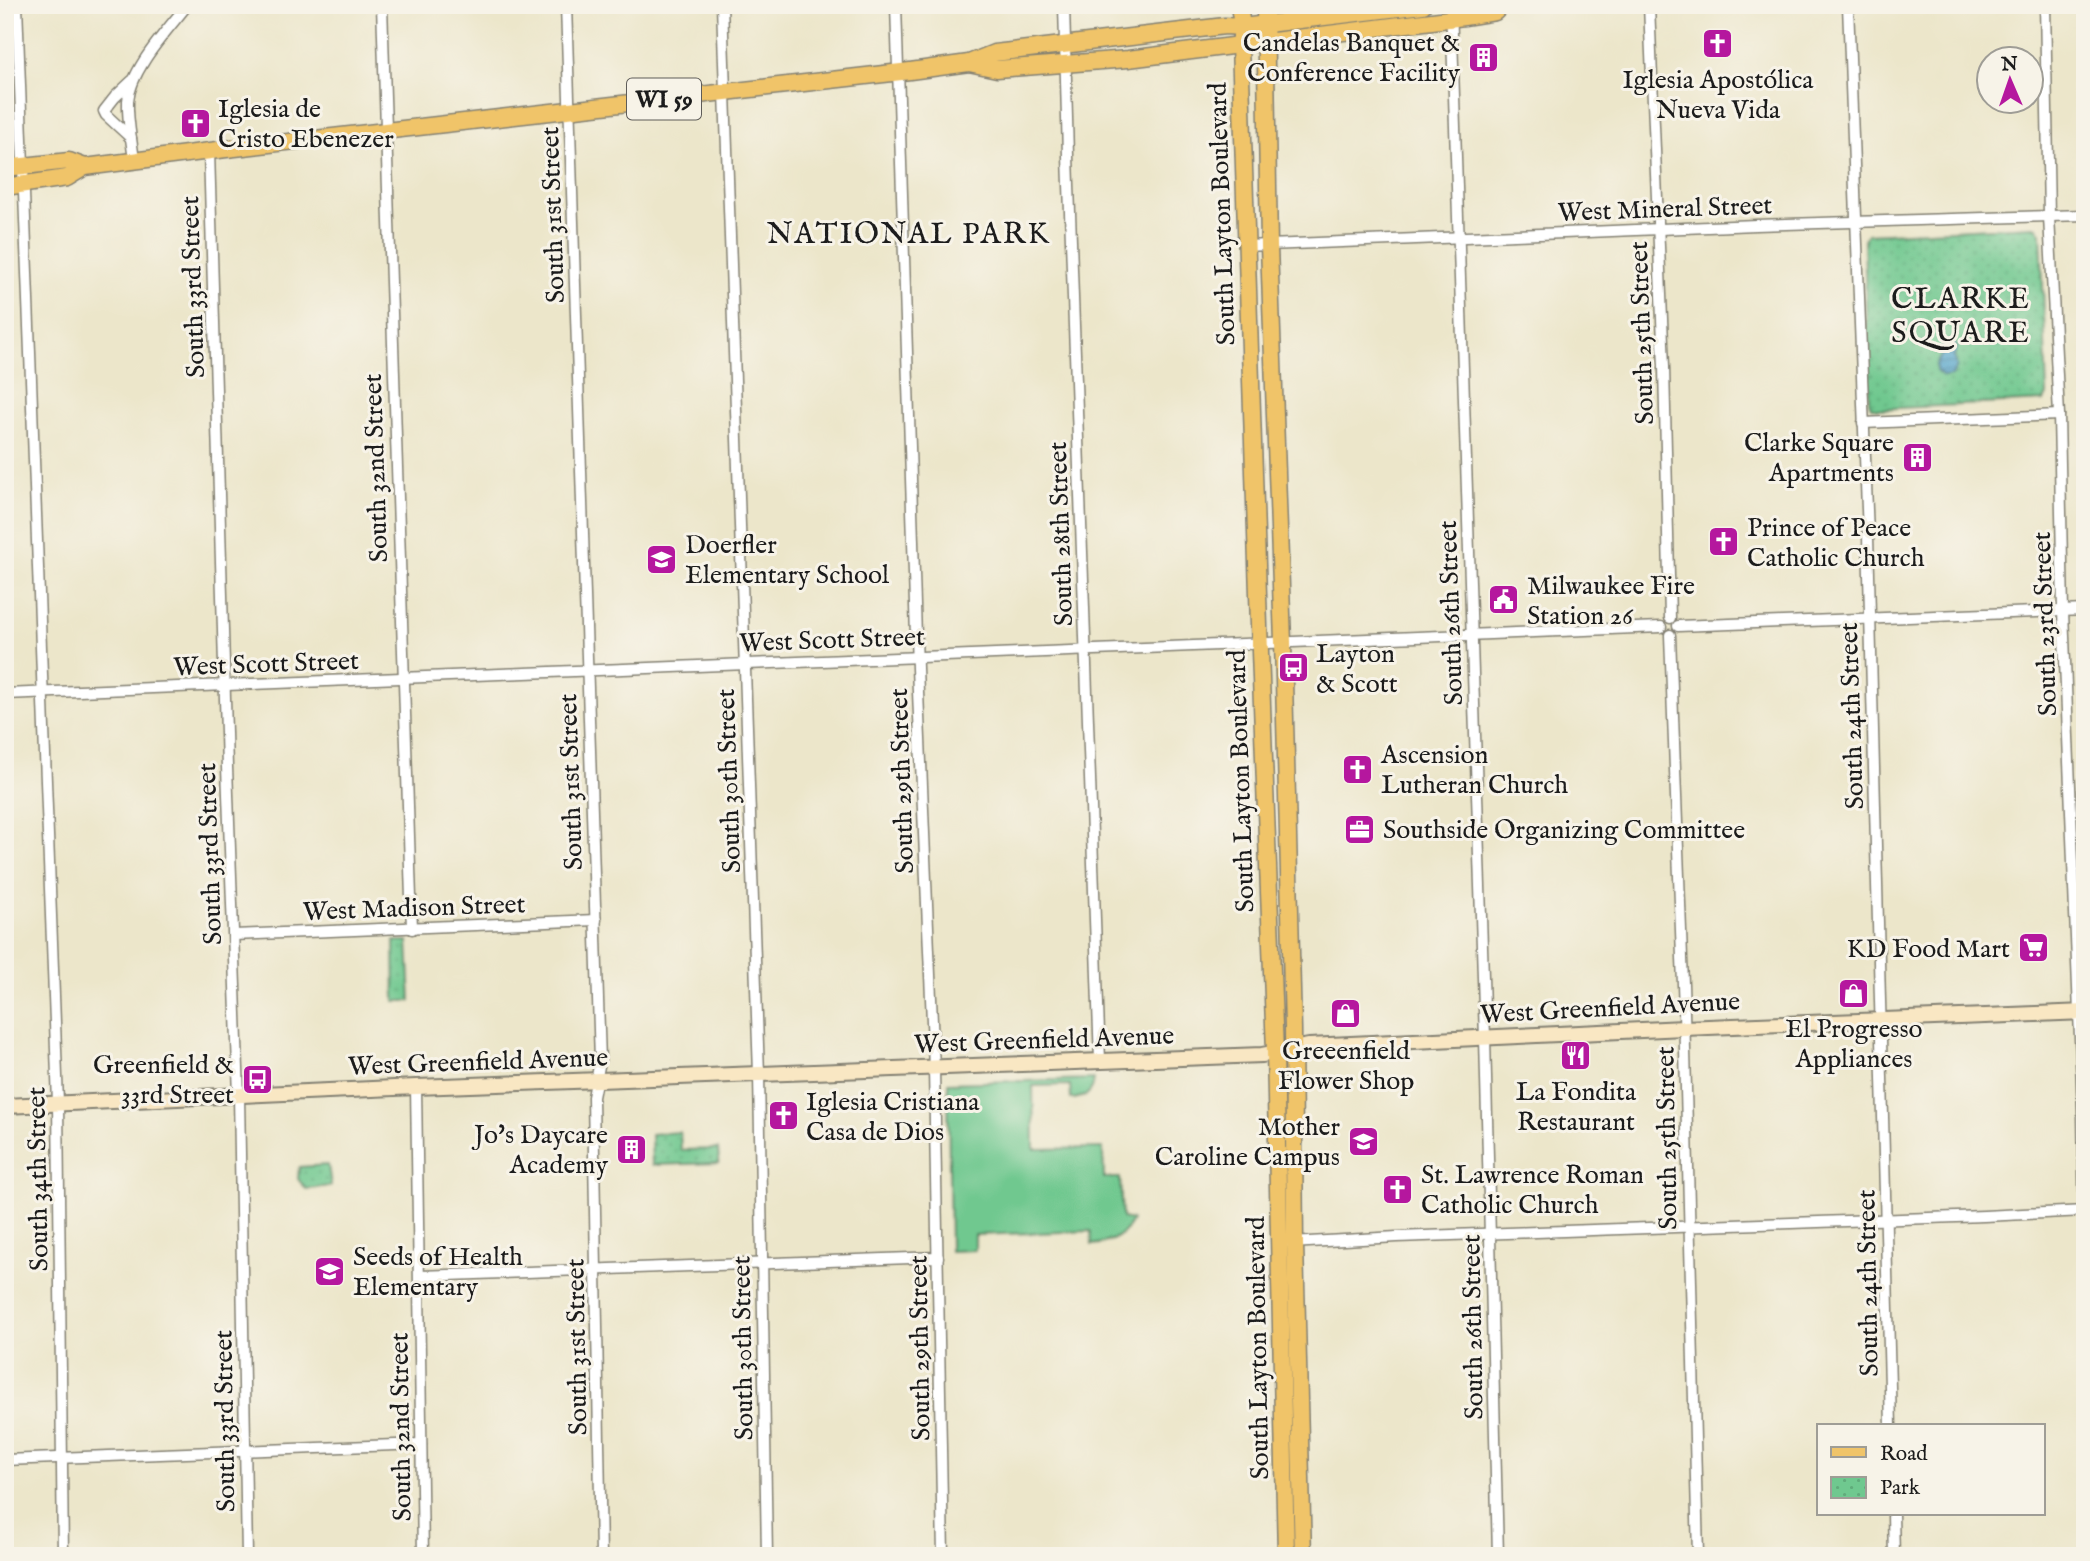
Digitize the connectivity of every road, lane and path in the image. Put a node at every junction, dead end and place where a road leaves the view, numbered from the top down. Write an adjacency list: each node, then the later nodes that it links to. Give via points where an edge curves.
1 (18, 5): 31 (street, South 34th Street)
2 (187, 5): 24 (street)
3 (382, 5): 27 (street, South 32nd Street)
4 (566, 5): 26 (street, South 31st Street)
5 (722, 5): 25 (street, South 30th Street)
6 (896, 5): 23 (street, South 29th Street)
7 (1064, 5): 19 (street, South 28th Street)
8 (1239, 5): 17 (main road, South Layton Boulevard)
9 (1265, 5): 16 (main road, South Layton Boulevard)
10 (1423, 5): 16 (main road, WI 59)
11 (1502, 5): 15 (main road, WI 59, via 1495,12)
12 (1649, 5): 39 (street, South 25th Street)
13 (1848, 5): 38 (street, South 24th Street)
14 (2045, 5): 37 (street, South 23rd Street)
15 (1451, 12): 18 (main road, WI 59); 40 (street, South 26th Street)
16 (1265, 23): 17 (main road, WI 59); 18 (main road, South Layton Boulevard)
17 (1242, 27): 19 (main road, WI 59); 20 (main road, South Layton Boulevard)
18 (1266, 42): 20 (main road, WI 59); 42 (main road, South Layton Boulevard)
19 (1065, 45): 21 (main road, WI 59, via 993,53); 22 (street, South 28th Street)
20 (1240, 45): 22 (main road, WI 59); 41 (main road, South Layton Boulevard)
21 (969, 63): 22 (main road, WI 59, via 998,69); 23 (main road, WI 59)
22 (1065, 63): 55 (street, South 28th Street)
23 (898, 72): 25 (main road, WI 59); 56 (street, South 29th Street)
24 (135, 78): 28 (street, via 128,103); 28 (street, via 104,111)
25 (724, 92): 26 (main road, WI 59); 57 (street, South 30th Street)
26 (570, 110): 27 (main road, WI 59); 58 (street, South 31st Street)
27 (386, 132): 29 (main road, WI 59); 59 (street, South 32nd Street)
28 (131, 138): 30 (street)
29 (209, 151): 30 (main road, WI 59); 60 (street, South 33rd Street)
30 (134, 161): 33 (main road, WI 59)
31 (24, 166): 32 (main road, WI 59); 33 (main road, WI 59, via 69,161); 34 (street, South 34th Street)
32 (5, 167)
33 (85, 167): 34 (main road, WI 59, via 67,178)
34 (25, 185): 35 (main road, WI 59); 61 (street, South 34th Street)
35 (5, 187)
36 (2085, 215): 37 (street, West Mineral Street)
37 (2049, 216): 38 (street, West Mineral Street); 43 (street, South 23rd Street)
38 (1855, 222): 39 (street, West Mineral Street); 44 (street, South 24th Street)
39 (1658, 230): 40 (street, West Mineral Street); 47 (street, South 25th Street)
40 (1459, 238): 42 (street, West Mineral Street); 51 (street, South 26th Street)
41 (1246, 246): 42 (street, West Mineral Street); 54 (main road, South Layton Boulevard)
42 (1269, 246): 53 (main road, South Layton Boulevard)
43 (2059, 415): 44 (street); 46 (street, South 23rd Street)
44 (1863, 423): 48 (street, South 24th Street)
45 (2085, 610): 46 (street)
46 (2063, 611): 48 (street); 66 (street, South 23rd Street)
47 (1670, 618): 49 (street); 50 (street)
48 (1869, 619): 49 (street); 67 (street, South 24th Street)
49 (1678, 626): 52 (street)
50 (1661, 627): 51 (street, West Scott Street); 52 (street)
51 (1472, 634): 53 (street, West Scott Street); 69 (street, South 26th Street)
52 (1670, 635): 68 (street, South 25th Street)
53 (1283, 642): 54 (street, West Scott Street); 70 (main road, South Layton Boulevard)
54 (1259, 643): 55 (street, West Scott Street); 71 (main road, South Layton Boulevard)
55 (1085, 649): 56 (street, West Scott Street); 72 (street, South 28th Street)
56 (917, 657): 57 (street, West Scott Street); 73 (street, South 29th Street)
57 (745, 664): 58 (street, West Scott Street); 74 (street, South 30th Street)
58 (587, 669): 59 (street, West Scott Street); 63 (street, South 31st Street)
59 (403, 679): 60 (street, West Scott Street); 64 (street, South 32nd Street)
60 (225, 685): 61 (street, West Scott Street); 65 (street, South 33rd Street)
61 (43, 692): 62 (street, West Scott Street); 78 (street, South 34th Street)
62 (5, 694)
63 (596, 920): 64 (street, West Madison Street); 75 (street, South 31st Street)
64 (412, 929): 65 (street, West Madison Street)
65 (234, 935): 77 (street, South 33rd Street)
66 (2082, 1012): 67 (main road, West Greenfield Avenue); 80 (street, South 23rd Street)
67 (1880, 1020): 68 (main road, West Greenfield Avenue); 81 (street, South 24th Street)
68 (1684, 1028): 69 (main road, West Greenfield Avenue); 82 (street, South 25th Street)
69 (1485, 1038): 70 (main road, West Greenfield Avenue); 83 (street, South 26th Street)
70 (1293, 1048): 71 (main road, West Greenfield Avenue); 85 (main road, South Layton Boulevard)
71 (1275, 1052): 72 (main road, West Greenfield Avenue); 85 (main road, South Layton Boulevard)
72 (1100, 1060): 73 (main road, West Greenfield Avenue)
73 (934, 1069): 74 (main road, West Greenfield Avenue); 86 (street, South 29th Street)
74 (759, 1074): 75 (main road, West Greenfield Avenue); 87 (street, South 30th Street)
75 (597, 1081): 76 (main road, West Greenfield Avenue); 88 (street, South 31st Street, via 593,1097)
76 (416, 1087): 77 (main road, West Greenfield Avenue); 89 (street, South 32nd Street)
77 (239, 1096): 78 (main road, West Greenfield Avenue); 92 (street, South 33rd Street)
78 (58, 1103): 79 (main road, West Greenfield Avenue); 93 (street, South 34th Street)
79 (5, 1106)
80 (2084, 1211): 81 (street); 84 (street, South 23rd Street)
81 (1886, 1220): 82 (street); 90 (street, South 24th Street)
82 (1689, 1226): 83 (street); 105 (street, South 25th Street)
83 (1490, 1233): 85 (street); 104 (street, South 26th Street)
84 (2085, 1240)
85 (1287, 1243): 102 (main road, South Layton Boulevard); 103 (main road, South Layton Boulevard)
86 (938, 1257): 87 (street); 101 (street, South 29th Street)
87 (761, 1264): 88 (street); 100 (street, South 30th Street)
88 (595, 1269): 89 (street); 99 (street, South 31st Street)
89 (420, 1276): 91 (street, South 32nd Street)
90 (1891, 1424)
91 (421, 1444): 92 (street); 98 (street, South 32nd Street)
92 (245, 1451): 93 (street); 97 (street, South 33rd Street)
93 (62, 1457): 94 (street); 96 (street, South 34th Street)
94 (5, 1460)
95 (1893, 1516): 106 (street)
96 (63, 1556)
97 (247, 1556)
98 (423, 1556)
99 (601, 1556)
100 (767, 1556)
101 (943, 1556)
102 (1286, 1556)
103 (1303, 1556)
104 (1498, 1556)
105 (1698, 1556)
106 (1894, 1556)

